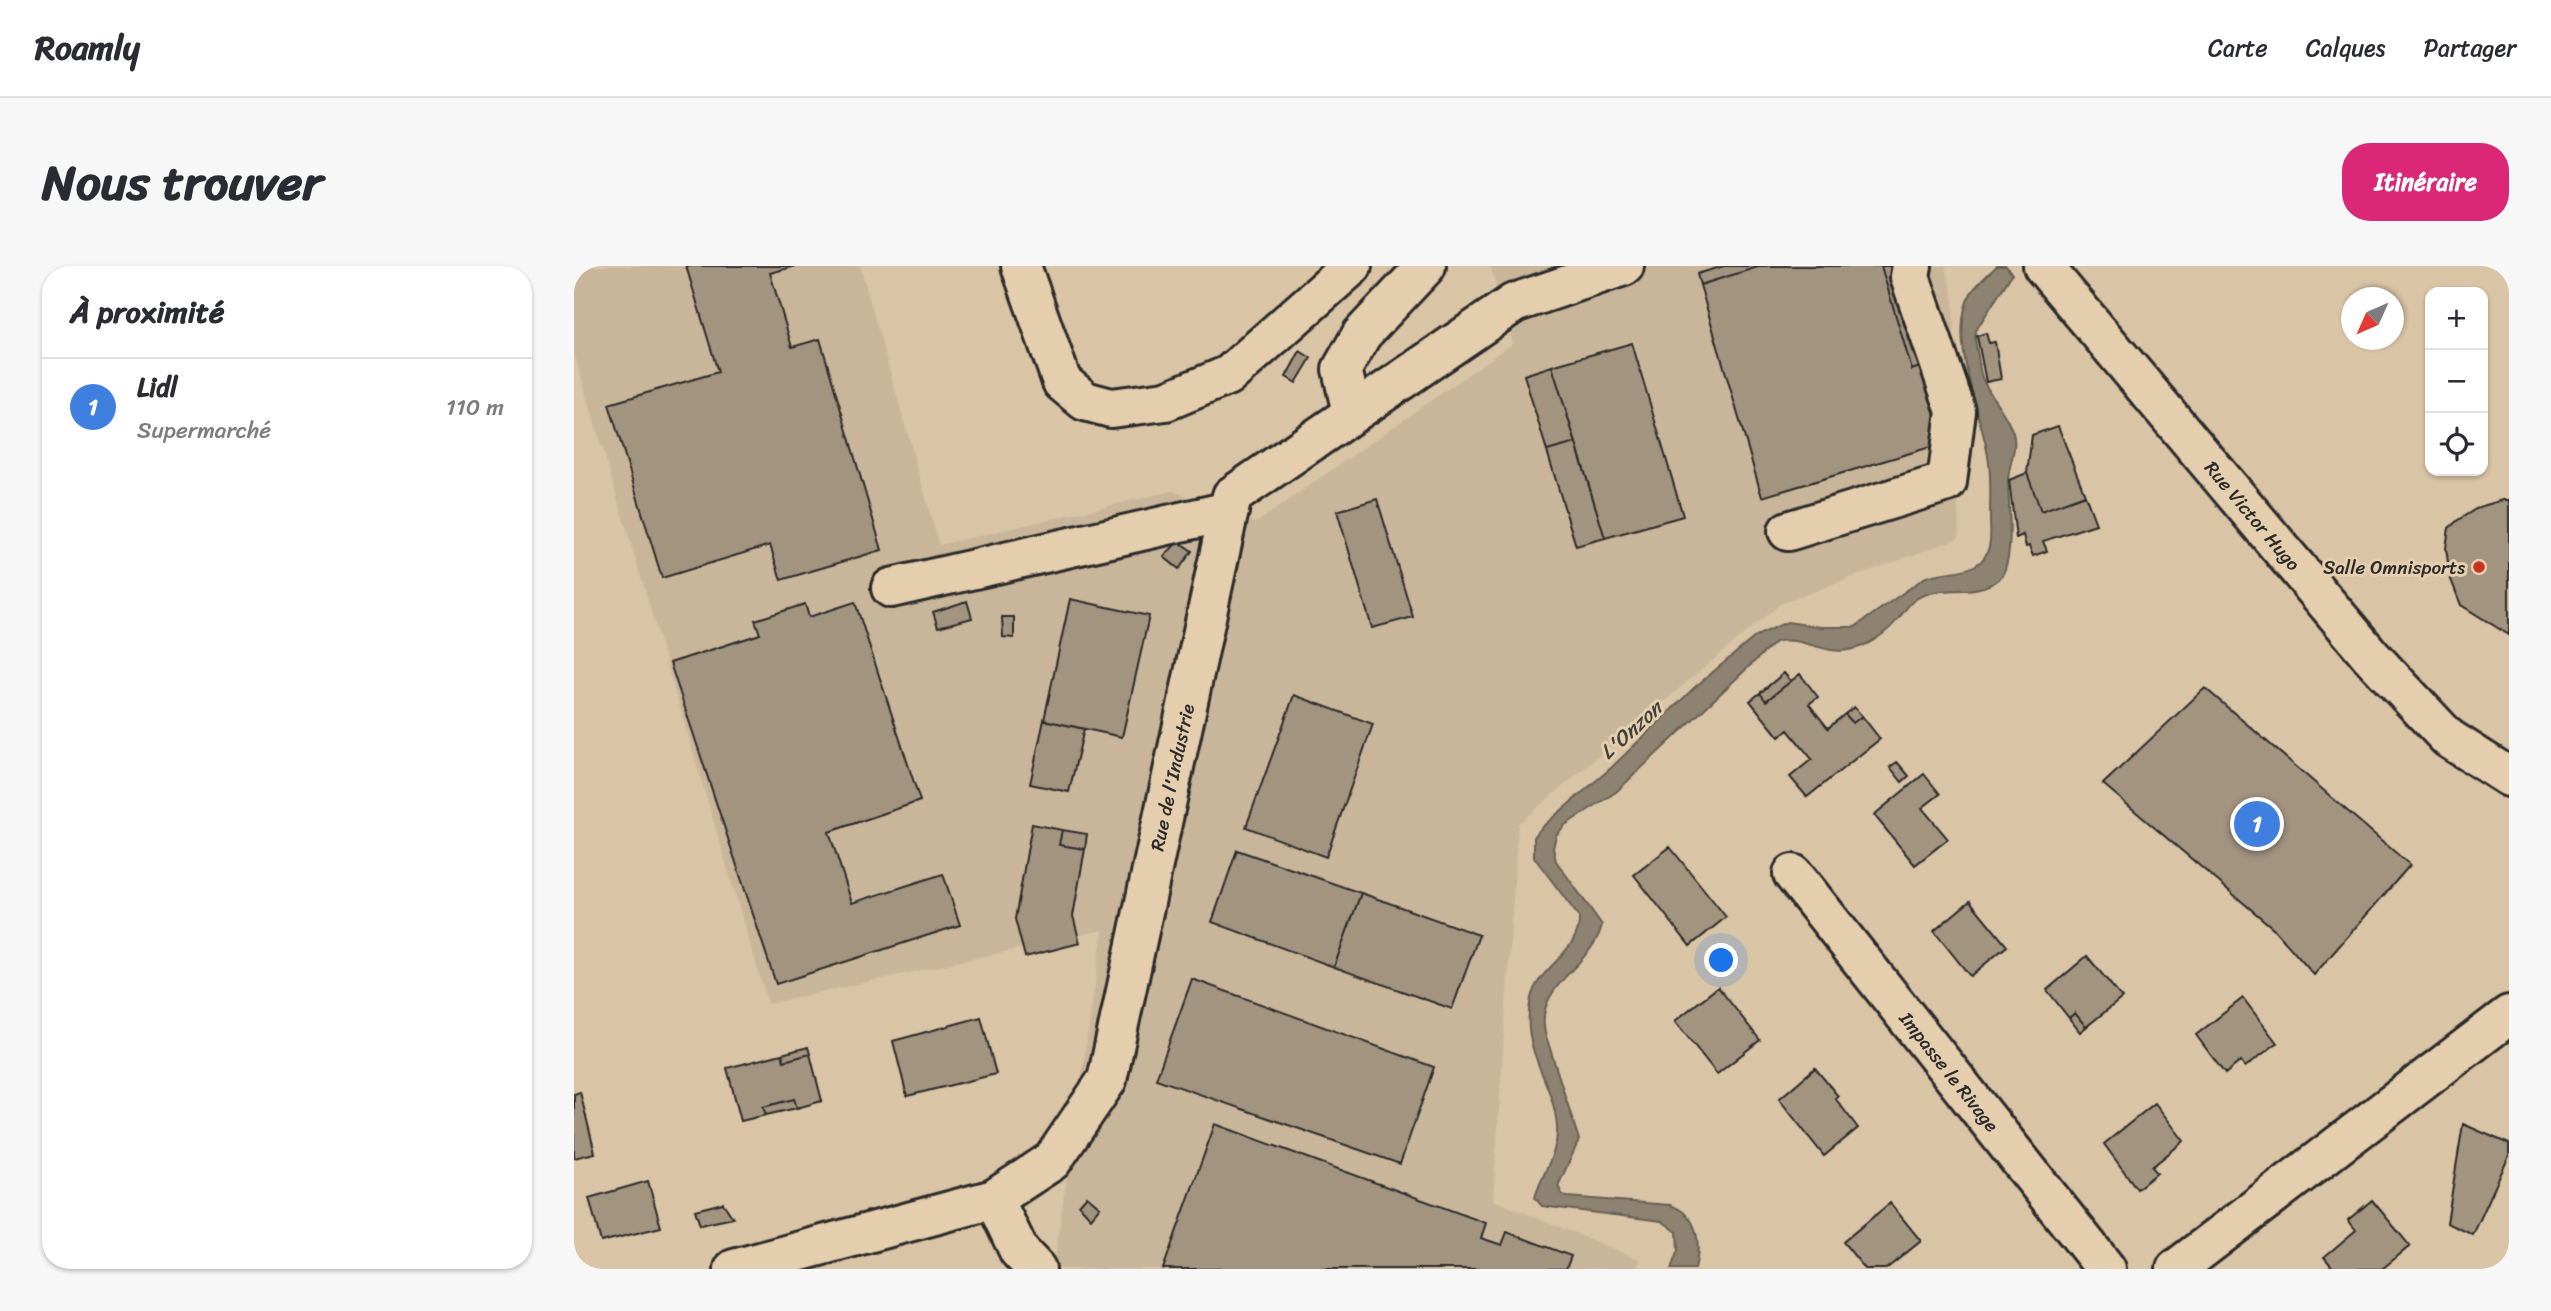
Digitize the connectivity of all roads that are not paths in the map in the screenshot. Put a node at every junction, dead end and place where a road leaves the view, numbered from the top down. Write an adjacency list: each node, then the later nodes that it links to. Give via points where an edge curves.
1 (1020, 266): 2 (street, via 1062,382 1085,401 1111,408 1166,401 1229,375)
2 (1352, 266)
3 (1426, 266): 7 (street, via 1362,334 1342,369)
4 (1624, 266): 7 (street, Rue de l'Industrie, via 1514,303)
5 (1912, 266): 9 (street, via 1910,278 1956,411 1947,482)
6 (2043, 266): 11 (street, Rue Victor Hugo, via 2371,656 2448,738)
7 (1352, 413): 8 (street, Rue de l'Industrie, via 1232,496)
8 (1228, 511): 10 (street); 14 (street, Rue de l'Industrie, via 1107,1080 1052,1161)
9 (1788, 531)
10 (891, 588)
11 (2509, 777)
12 (1793, 874): 17 (street, Impasse le Rivage)
13 (2509, 1015): 18 (street)
14 (994, 1199): 15 (street, Rue de l'Industrie); 16 (street, via 1019,1251)
15 (734, 1269)
16 (1036, 1269)
17 (2106, 1269)
18 (2176, 1269)

